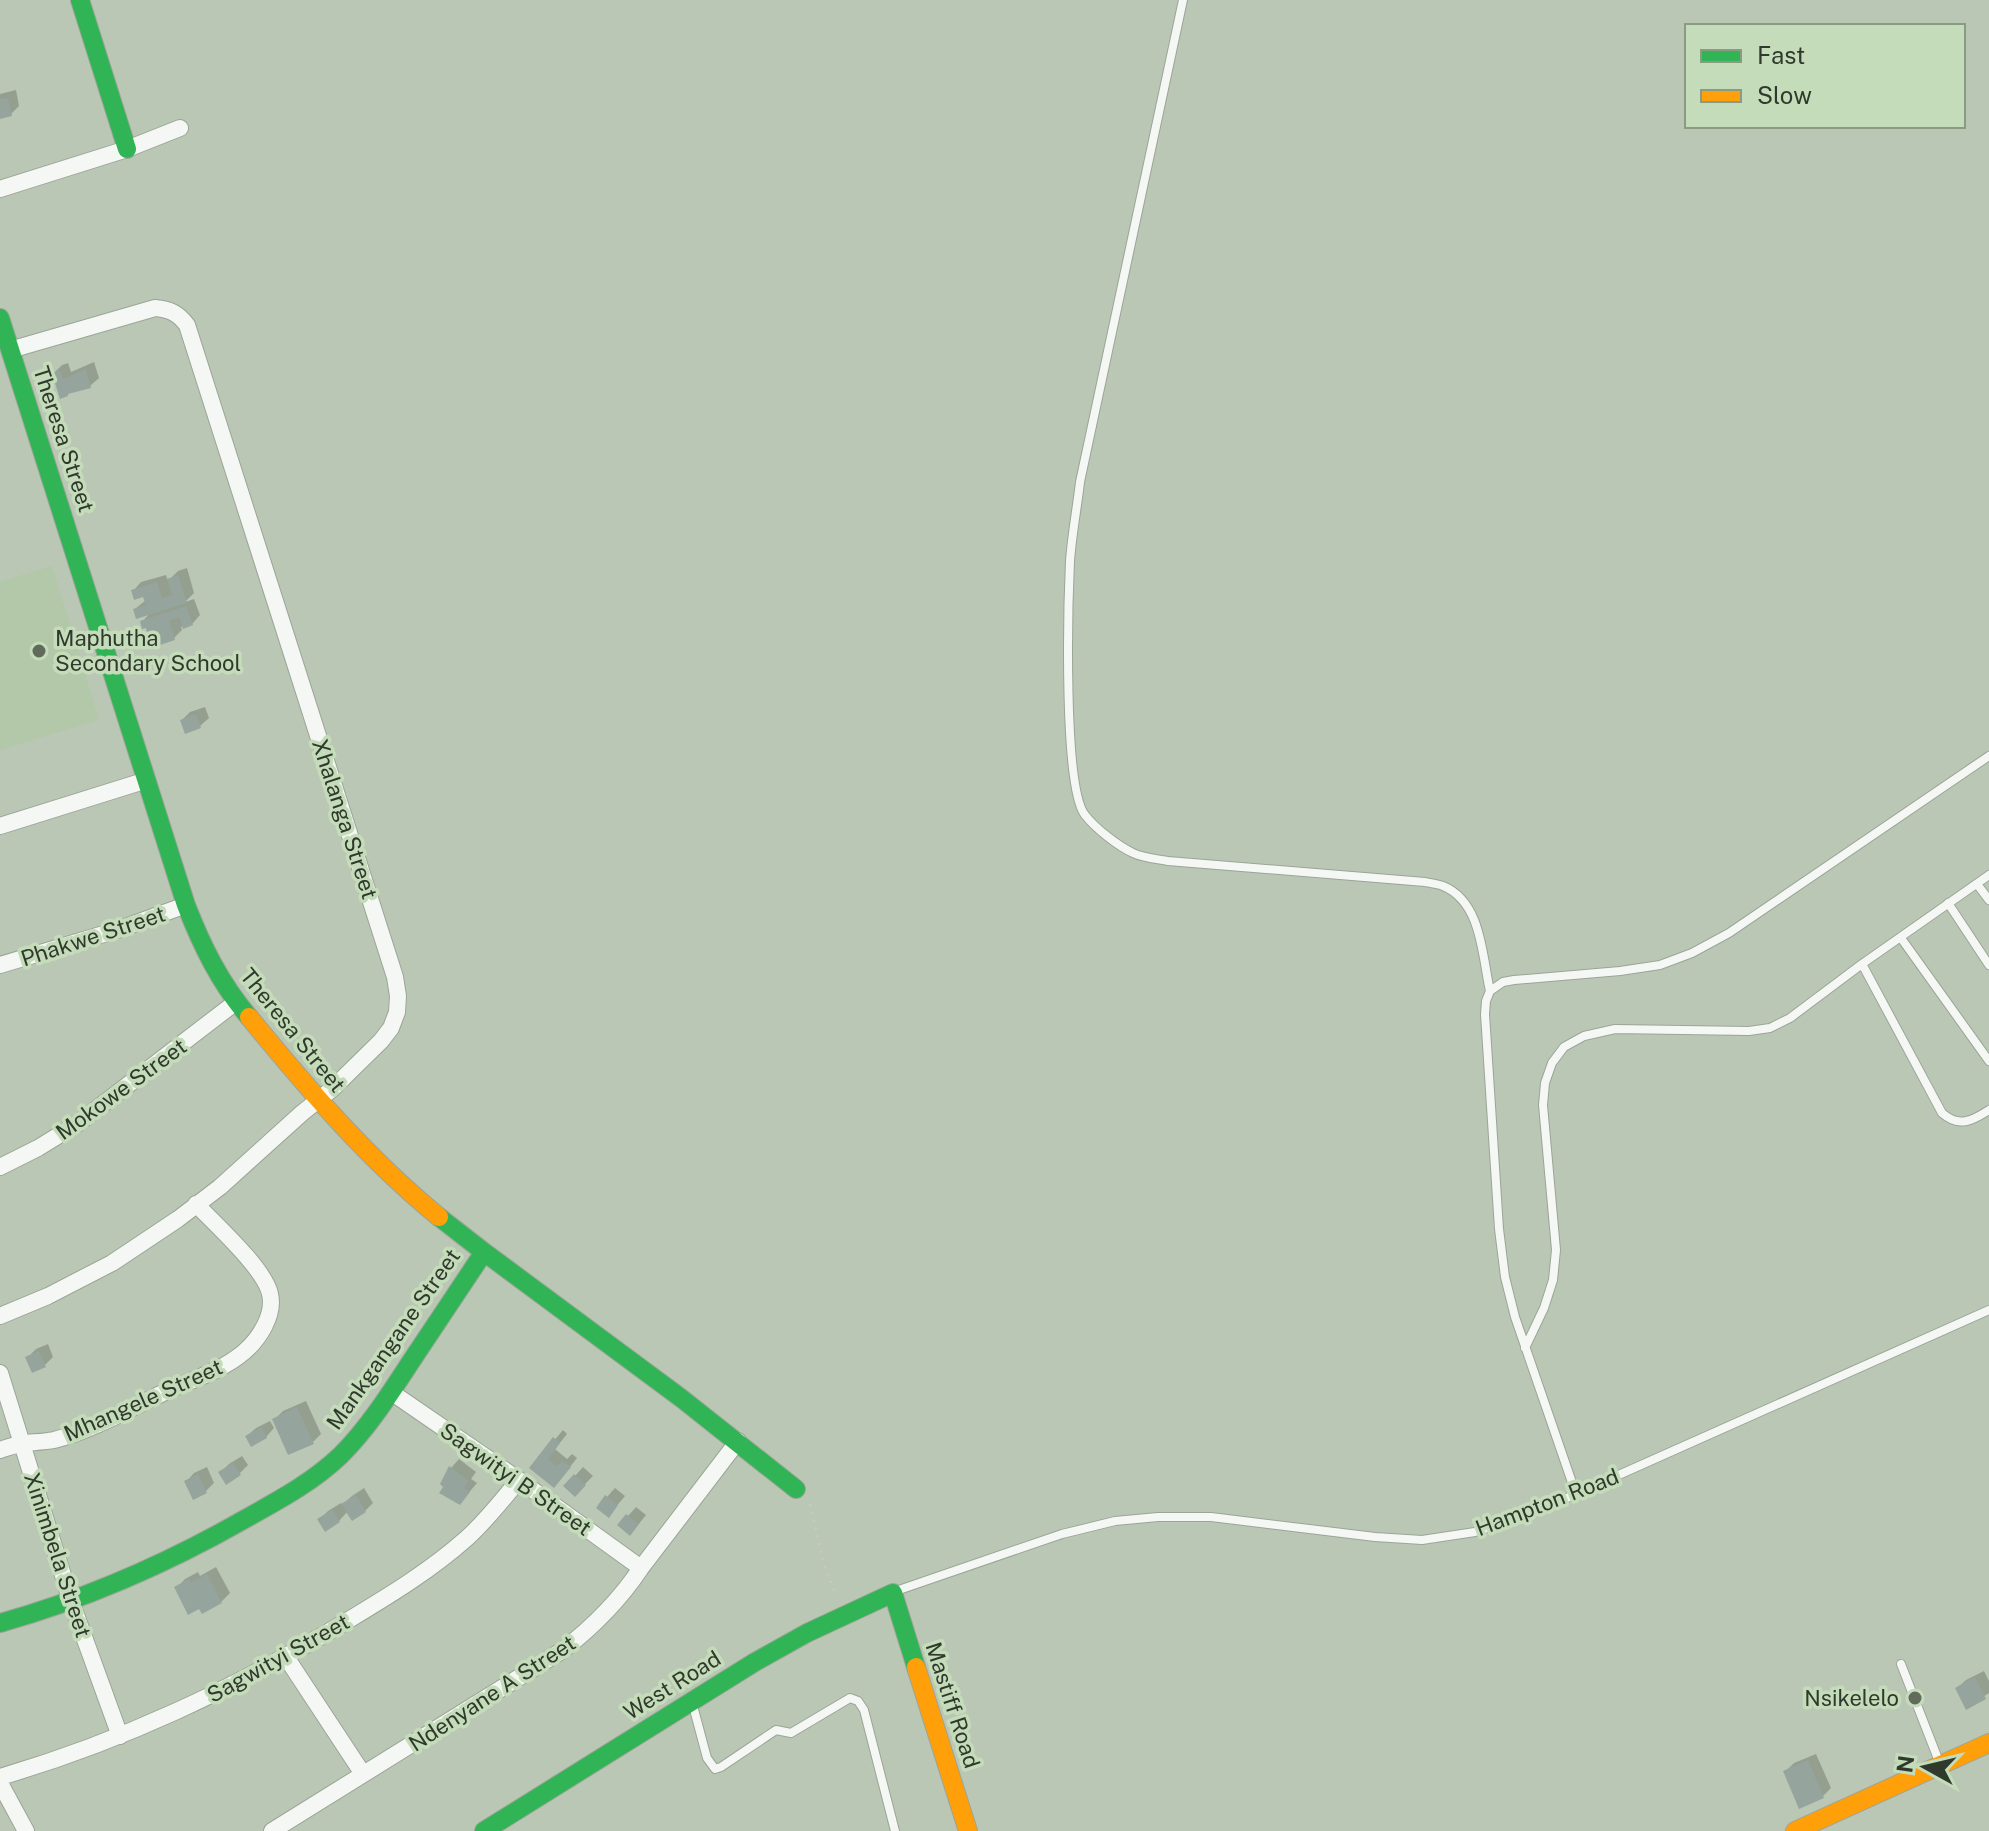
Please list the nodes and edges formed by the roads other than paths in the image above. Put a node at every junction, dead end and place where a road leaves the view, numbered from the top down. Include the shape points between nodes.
1 (80, 0) edge
2 (1183, 0) edge
3 (180, 128) dead end
4 (127, 149) junction
5 (0, 189) edge
6 (0, 318) edge
7 (10, 350) junction
8 (1989, 756) edge
9 (147, 780) junction
10 (0, 826) edge
11 (1989, 875) edge
12 (1977, 884) junction
13 (1989, 900) edge
14 (1948, 903) junction
15 (186, 905) junction
16 (1901, 938) junction
17 (1862, 964) junction
18 (0, 965) edge
19 (1989, 965) edge
20 (1490, 991) junction
21 (236, 1002) junction
22 (1989, 1061) edge
23 (317, 1100) junction
24 (1989, 1110) edge
25 (0, 1167) edge
26 (196, 1204) junction
27 (484, 1252) junction
28 (1989, 1310) edge
29 (0, 1316) edge
30 (1525, 1348) junction
31 (0, 1373) edge
32 (391, 1392) junction
33 (738, 1441) junction
34 (21, 1444) junction
35 (0, 1450) edge
36 (519, 1480) junction
37 (796, 1489) road end
38 (1576, 1494) junction
39 (641, 1568) junction
40 (893, 1593) junction
41 (71, 1601) junction
42 (0, 1623) edge
43 (286, 1657) junction
44 (1901, 1664) dead end
45 (692, 1702) junction
46 (120, 1736) junction
47 (1989, 1743) edge
48 (1940, 1764) junction
49 (363, 1774) junction
50 (0, 1777) edge
51 (0, 1783) edge
52 (1826, 1825) edge
53 (26, 1831) edge
54 (272, 1831) edge
55 (484, 1831) edge
56 (895, 1831) edge
57 (968, 1831) edge
58 (1795, 1831) edge

1 - 4 street
2 - 20 lane via 1083,466 1070,558 1071,750 1083,813 1134,854 1168,861 1443,886 1469,907
3 - 4 street
4 - 5 street
6 - 7 street, Theresa Street
7 - 9 street, Theresa Street
7 - 23 street, Xhalanga Street via 155,308 181,316 192,336 398,996 391,1028 381,1041
8 - 20 lane via 1692,953 1660,965 1503,982
9 - 10 street
9 - 15 street, Theresa Street
11 - 12 lane
12 - 13 lane
12 - 14 lane
14 - 16 lane
14 - 19 lane
15 - 18 street, Phakwe Street
15 - 21 street, Theresa Street via 202,945
16 - 17 lane
16 - 22 lane
17 - 24 lane via 1942,1113 1962,1123
17 - 30 lane via 1770,1028 1615,1029 1564,1047 1552,1063 1543,1105 1555,1224 1553,1280
20 - 30 lane via 1485,1014 1499,1229 1505,1277
21 - 23 street, Theresa Street
21 - 25 street, Mokowe Street via 77,1124
23 - 26 street, Xhalanga Street
23 - 27 street, Theresa Street via 415,1197
26 - 29 street, Xhalanga Street via 112,1263
26 - 34 street, Mhangele Street via 266,1281 271,1309 254,1343 219,1368 83,1430
27 - 32 street, Mankgangane Street
27 - 33 street, Theresa Street
28 - 38 lane, Hampton Road
30 - 38 lane
31 - 34 street, Xinimbela Street
32 - 36 street, Sagwityi B Street
32 - 41 street, Mankgangane Street via 342,1454 282,1499 167,1560
33 - 37 street, Theresa Street
33 - 39 street, Ndenyane A Street
34 - 35 street, Mhangele Street
34 - 41 street, Xinimbela Street
36 - 39 street, Sagwityi B Street
36 - 43 street, Sagwityi Street via 437,1563
38 - 40 lane, Hampton Road via 1475,1532 1422,1540 1211,1517 1115,1521
39 - 49 street, Ndenyane A Street via 593,1627 563,1650
40 - 45 street, West Road via 768,1655
40 - 57 street, Mastiff Road
41 - 42 street, Mankgangane Street
41 - 46 street, Xinimbela Street
43 - 46 street, Sagwityi Street
43 - 49 street
44 - 48 lane
45 - 55 street, West Road
45 - 56 lane via 715,1769 776,1730 791,1733 850,1698 858,1701
46 - 50 street, Sagwityi Street
47 - 48 street
48 - 52 street
49 - 54 street, Ndenyane A Street
51 - 53 street
52 - 58 street

